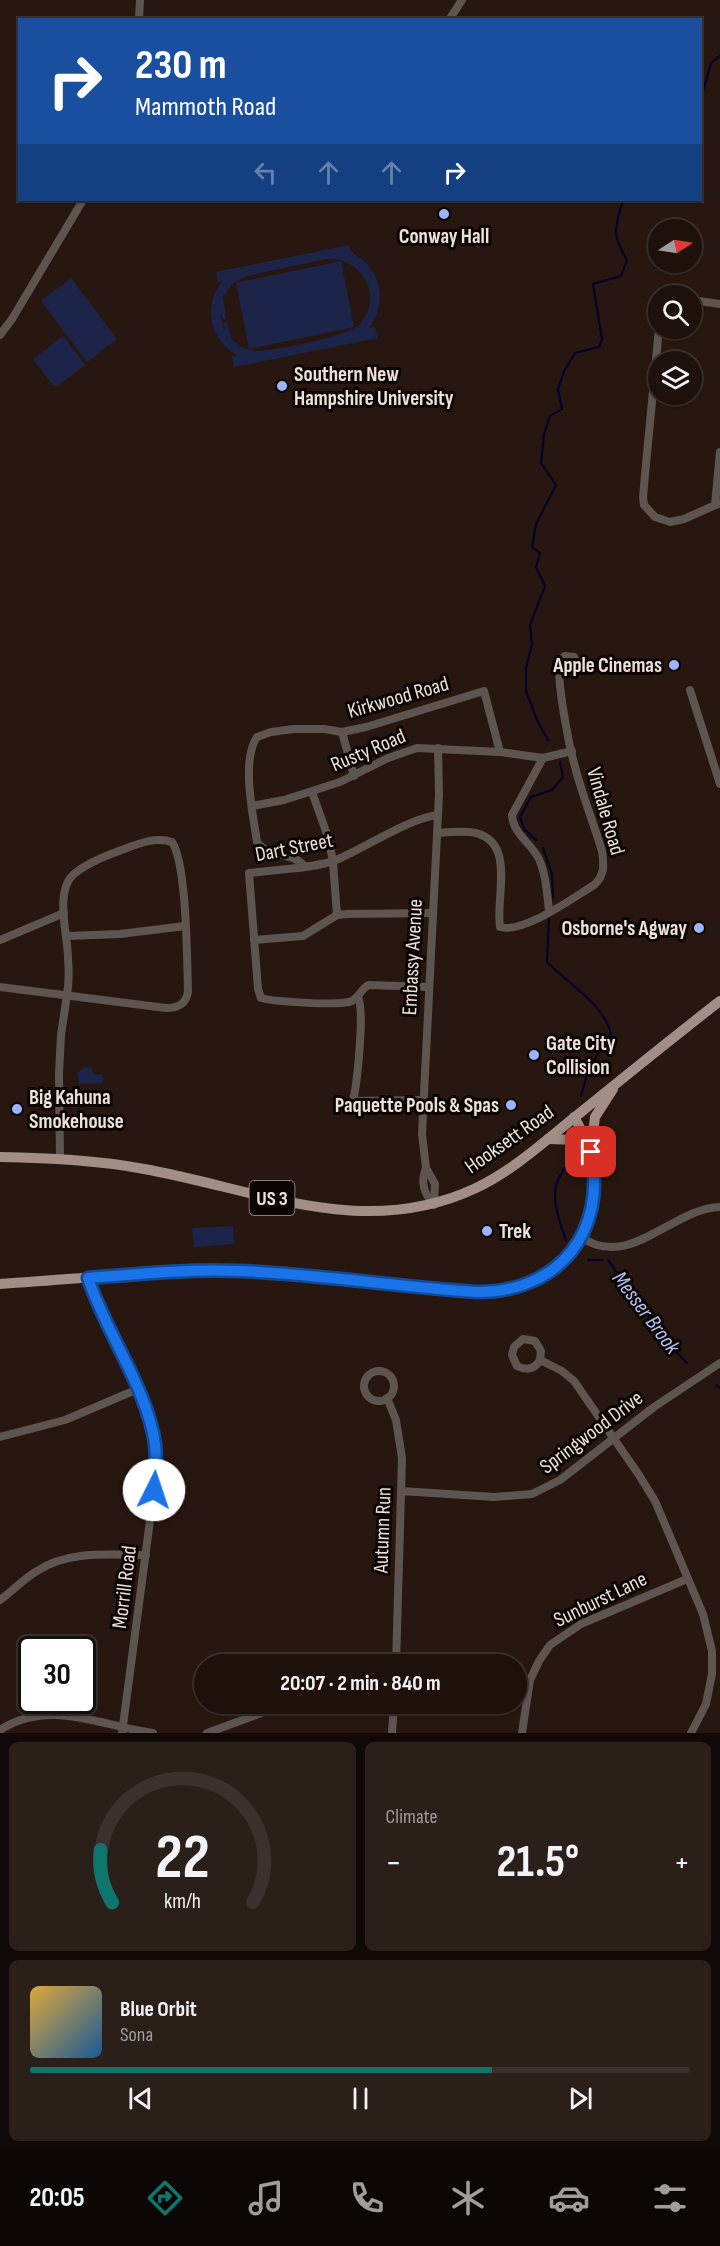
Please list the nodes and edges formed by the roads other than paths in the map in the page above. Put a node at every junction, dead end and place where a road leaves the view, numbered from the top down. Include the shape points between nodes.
1 (140, 0) edge
2 (462, 0) edge
3 (139, 18) edge
4 (450, 18) edge
5 (82, 201) edge
6 (702, 301) edge
7 (720, 304) edge
8 (0, 335) edge
9 (658, 339) edge
10 (720, 452) edge
11 (717, 504) edge
12 (560, 674) dead end
13 (690, 690) dead end
14 (342, 732) junction
15 (438, 748) junction
16 (572, 751) junction
17 (501, 752) junction
18 (543, 758) junction
19 (354, 776) junction
20 (720, 784) edge
21 (312, 792) junction
22 (252, 806) junction
23 (438, 815) junction
24 (437, 833) junction
25 (333, 862) junction
26 (304, 866) junction
27 (549, 911) junction
28 (64, 913) junction
29 (433, 913) junction
30 (337, 915) junction
31 (185, 926) junction
32 (67, 936) junction
33 (0, 940) edge
34 (254, 940) junction
35 (0, 987) edge
36 (429, 987) junction
37 (67, 995) junction
38 (358, 997) junction
39 (720, 1001) edge
40 (616, 1083) junction
41 (423, 1100) junction
42 (574, 1117) junction
43 (547, 1139) junction
44 (591, 1152) junction
45 (0, 1157) edge
46 (60, 1159) junction
47 (434, 1205) junction
48 (720, 1207) edge
49 (581, 1237) junction
50 (88, 1278) junction
51 (0, 1284) edge
52 (540, 1360) dead end
53 (720, 1363) edge
54 (138, 1389) junction
55 (387, 1398) dead end
56 (0, 1437) edge
57 (614, 1438) junction
58 (401, 1491) junction
59 (146, 1555) junction
60 (687, 1579) junction
61 (0, 1600) edge
62 (396, 1654) edge
63 (259, 1714) edge
64 (393, 1714) edge
65 (0, 1730) edge
66 (122, 1730) edge
67 (153, 1733) edge
68 (207, 1733) edge
69 (392, 1733) edge
70 (522, 1733) edge
71 (692, 1733) edge

1 - 3 street
2 - 4 street
5 - 8 street
6 - 7 street
9 - 11 street via 644,505 655,518 669,522
10 - 11 street
12 - 16 street, Vindale Road
13 - 20 street
14 - 17 street, Kirkwood Road via 484,691
14 - 19 street
14 - 22 street, Kirkwood Road via 294,729 257,737 249,766
15 - 17 street, Rusty Road
15 - 19 street, Rusty Road via 410,750
15 - 23 street, Embassy Avenue
16 - 18 street, Rusty Road
16 - 27 street, Vindale Road via 604,866 594,885
17 - 18 street, Rusty Road
18 - 27 street via 512,815 516,829 539,860
19 - 21 street, Rusty Road
21 - 22 street, Rusty Road
21 - 25 street
22 - 26 street via 261,849 297,859
23 - 24 street, Embassy Avenue
23 - 25 street, Dart Street via 428,816
24 - 27 street, Vindale Road via 472,832 487,838 497,849 502,864 501,927 528,924
24 - 29 street, Embassy Avenue
25 - 26 street, Dart Street
25 - 30 street
26 - 34 street, Dart Street via 249,873
28 - 31 street via 63,895 73,874 128,847 165,839 172,842 179,855
28 - 32 street
28 - 33 street
29 - 30 street
29 - 36 street, Embassy Avenue
30 - 34 street via 303,936
31 - 32 street
31 - 37 street via 188,992 181,1005 166,1008
32 - 37 street
34 - 38 street via 261,998 332,1003
35 - 37 street
36 - 38 street via 369,985
36 - 41 street, Embassy Avenue
37 - 46 street via 59,1073
38 - 41 street via 361,1009 353,1101
39 - 40 main road, Hooksett Road / US 3
40 - 42 main road, Hooksett Road / US 3
40 - 44 main road via 595,1117
41 - 47 street, Embassy Avenue via 422,1140 426,1168 435,1184
42 - 43 main road, Hooksett Road / US 3
42 - 44 main road
43 - 44 main road via 576,1140
43 - 47 main road, Hooksett Road / US 3 via 488,1182
44 - 49 main road via 595,1196
45 - 46 main road, Hooksett Road / US 3
46 - 47 main road, Hooksett Road / US 3 via 144,1169 346,1212 391,1212
48 - 49 street via 698,1212 621,1246 597,1246
49 - 50 main road via 562,1262 543,1276 520,1287 494,1292 238,1271
50 - 51 main road
50 - 54 street, Morrill Road
52 - 57 street via 574,1381
53 - 57 street, Springwood Drive
54 - 56 street via 65,1420
54 - 59 street, Morrill Road via 152,1428 156,1460
55 - 58 street, Autumn Run via 400,1443
57 - 58 street, Springwood Drive via 560,1480 532,1494 494,1497
57 - 60 street via 655,1501
58 - 62 street, Autumn Run
59 - 61 street via 61,1559 34,1572
59 - 66 street, Morrill Road
60 - 70 street, Sunburst Lane via 581,1623 557,1638 544,1652 530,1680
60 - 71 street via 703,1614 712,1651 708,1697
63 - 68 street
64 - 69 street
65 - 66 street via 25,1717 40,1715 70,1716
66 - 67 street

